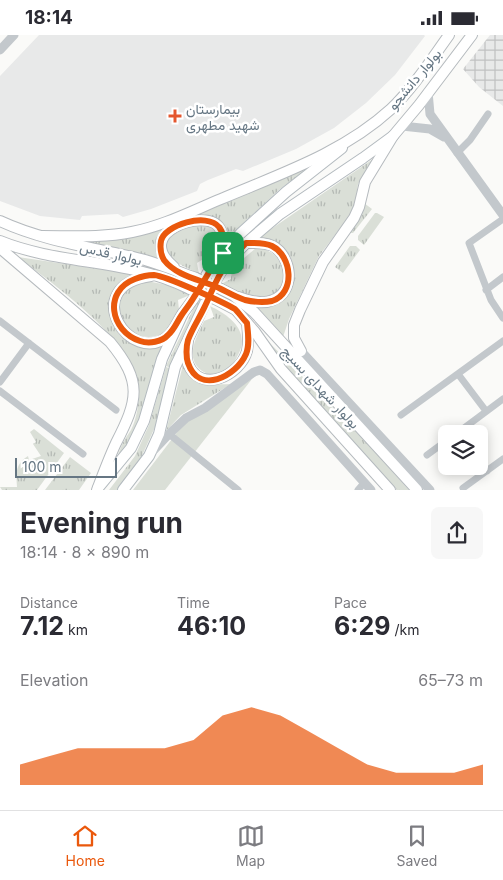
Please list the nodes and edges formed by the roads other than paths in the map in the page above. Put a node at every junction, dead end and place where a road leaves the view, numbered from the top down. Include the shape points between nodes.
1 (14, 35) edge
2 (449, 35) edge
3 (472, 35) edge
4 (0, 49) edge
5 (428, 92) junction
6 (488, 114) dead end
7 (402, 126) junction
8 (392, 137) junction
9 (446, 138) junction
10 (352, 139) junction
11 (457, 153) junction
12 (503, 215) edge
13 (503, 219) edge
14 (0, 221) edge
15 (42, 236) junction
16 (0, 241) edge
17 (246, 243) junction
18 (0, 247) edge
19 (223, 253) junction
20 (178, 271) junction
21 (154, 275) junction
22 (503, 277) edge
23 (221, 289) joint
24 (486, 290) junction
25 (233, 295) junction
26 (215, 299) joint
27 (183, 313) junction
28 (503, 318) edge
29 (0, 321) edge
30 (247, 323) junction
31 (188, 341) junction
32 (503, 341) edge
33 (29, 343) junction
34 (301, 351) joint
35 (458, 374) junction
36 (0, 382) edge
37 (0, 391) edge
38 (503, 399) edge
39 (116, 410) dead end
40 (486, 411) junction
41 (358, 412) junction
42 (401, 415) dead end
43 (468, 425) edge
44 (363, 431) junction
45 (169, 434) junction
46 (438, 447) edge
47 (83, 454) dead end
48 (427, 455) dead end
49 (149, 456) junction
50 (503, 459) edge
51 (488, 470) edge
52 (481, 475) edge
53 (361, 486) edge
54 (463, 488) dead end
55 (125, 489) edge
56 (97, 490) edge
57 (238, 490) edge
58 (371, 490) edge
59 (390, 490) edge
60 (417, 490) edge
61 (430, 490) edge

1 - 4 street
2 - 10 main road, بولوار دانشجو via 405,94
3 - 5 main road, بولوار دانشجو
5 - 7 main road, بولوار دانشجو
5 - 9 street via 430,114
6 - 11 street
7 - 8 main road, بولوار دانشجو
7 - 9 street via 430,129
8 - 17 main road via 280,214
8 - 34 main road via 365,183 354,218 323,262 300,310 294,325 294,338
9 - 11 street
10 - 15 main road via 306,163 163,223 133,232 97,237
10 - 19 main road via 286,192
11 - 12 street
13 - 24 street via 469,243
14 - 15 main road, بولوار قدس
15 - 20 main road, بولوار قدس
16 - 21 main road, بولوار قدس via 32,252
17 - 25 main road via 262,242 281,252 286,259 289,279 286,288 273,300 261,302
17 - 31 main road via 216,280
18 - 56 main road via 110,342 130,372 134,389 133,407
19 - 20 main road via 223,234 215,223 199,219 182,225 163,235 160,243 164,260
19 - 27 main road
20 - 23 main road, بولوار قدس, bridge
21 - 26 main road, بولوار قدس, bridge
21 - 27 main road via 127,282 119,290 114,311 123,331 145,342 157,341 168,336
22 - 24 street
23 - 25 main road, بولوار شهدای بسیج
24 - 28 street
25 - 44 main road, بولوار شهدای بسیج via 254,312
26 - 30 main road, بولوار شهدای بسیج via 236,310
27 - 56 main road via 162,359 144,421 132,448
29 - 33 street
30 - 31 main road via 247,351 234,371 224,378 203,379 194,373 186,354
30 - 59 main road, بولوار شهدای بسیج via 281,369
31 - 49 main road via 175,367 159,434
32 - 35 street
33 - 36 street
33 - 39 street
34 - 41 street
35 - 40 street
35 - 42 street
37 - 47 street
38 - 40 street
40 - 43 street
41 - 44 street
41 - 61 street
44 - 60 main road, بولوار شهدای بسیج
45 - 49 street
45 - 53 street via 186,418 260,371 267,374
45 - 57 street
46 - 48 street
49 - 55 main road
50 - 51 street
52 - 54 street
53 - 58 street

